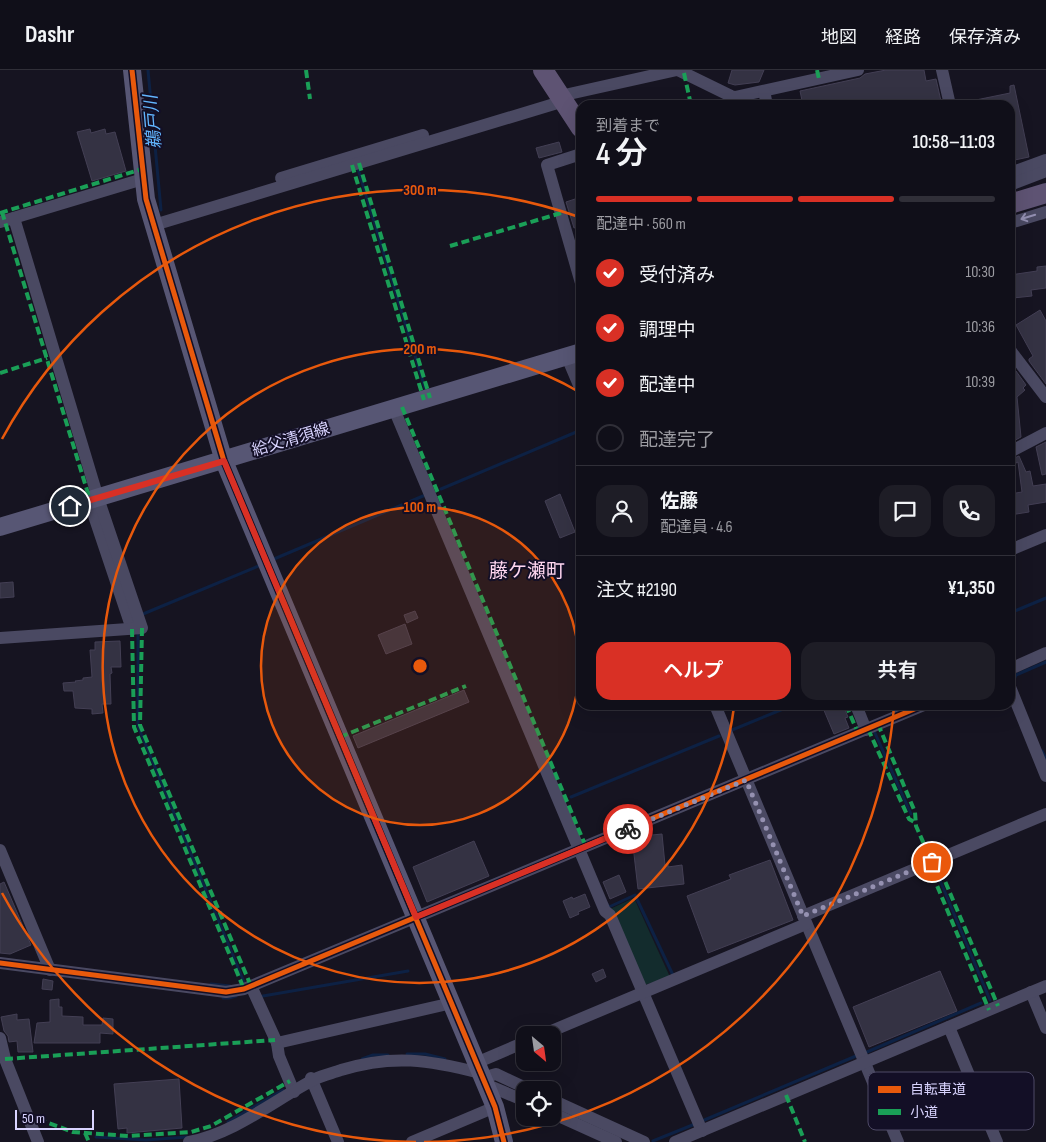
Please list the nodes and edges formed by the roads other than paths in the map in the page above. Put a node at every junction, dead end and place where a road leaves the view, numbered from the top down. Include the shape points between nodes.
1 (132, 70) edge
2 (543, 70) edge
3 (677, 70) edge
4 (858, 70) edge
5 (942, 70) edge
6 (764, 91) junction
7 (561, 97) junction
8 (766, 100) edge
9 (949, 100) edge
10 (576, 120) edge
11 (576, 156) edge
12 (1046, 160) edge
13 (1015, 171) edge
14 (1046, 171) edge
15 (143, 179) junction
16 (1015, 182) edge
17 (1046, 193) edge
18 (1015, 202) edge
19 (1046, 212) edge
20 (14, 218) junction
21 (153, 221) junction
22 (1015, 221) edge
23 (0, 222) edge
24 (576, 266) edge
25 (574, 354) edge
26 (1015, 357) edge
27 (1046, 397) edge
28 (394, 409) junction
29 (1046, 433) edge
30 (1015, 449) edge
31 (224, 461) junction
32 (93, 500) junction
33 (0, 528) edge
34 (1046, 535) edge
35 (1015, 548) edge
36 (0, 638) edge
37 (1046, 653) edge
38 (1015, 667) edge
39 (1015, 699) edge
40 (717, 710) edge
41 (858, 710) edge
42 (912, 710) edge
43 (866, 730) junction
44 (1046, 776) edge
45 (746, 780) junction
46 (1046, 814) edge
47 (0, 850) edge
48 (579, 850) junction
49 (416, 917) junction
50 (805, 920) junction
51 (0, 963) edge
52 (50, 970) junction
53 (251, 986) junction
54 (1046, 986) edge
55 (1031, 992) junction
56 (642, 993) junction
57 (452, 1003) junction
58 (561, 1027) edge
59 (949, 1027) junction
60 (1046, 1028) edge
61 (0, 1038) edge
62 (277, 1043) junction
63 (516, 1049) edge
64 (2, 1059) edge
65 (864, 1062) junction
66 (868, 1072) edge
67 (968, 1072) edge
68 (481, 1074) junction
69 (311, 1079) junction
70 (516, 1083) edge
71 (294, 1092) junction
72 (516, 1095) edge
73 (561, 1104) edge
74 (495, 1107) junction
75 (561, 1117) edge
76 (702, 1130) junction
77 (893, 1130) edge
78 (992, 1130) edge
79 (38, 1142) edge
80 (189, 1142) edge
81 (338, 1142) edge
82 (412, 1142) edge
83 (504, 1142) edge
84 (616, 1142) edge
85 (644, 1142) edge
86 (674, 1142) edge
87 (898, 1142) edge
88 (997, 1142) edge

1 - 15 street
2 - 7 main road
3 - 6 street via 735,97
3 - 7 street
4 - 6 street
5 - 9 street
6 - 8 street
7 - 10 main road
7 - 21 street
11 - 24 street via 547,165
12 - 13 street
14 - 16 street
15 - 20 street
15 - 21 street
17 - 18 main road
19 -> 22 street
20 - 23 street
20 - 32 street
21 - 31 street
25 - 28 street, 給父清須線
26 - 27 street
28 - 31 street, 給父清須線
28 - 48 street
29 - 30 street
31 - 32 street, 給父清須線
31 - 49 street
32 - 33 street, 給父清須線
32 - 36 street via 142,628
34 - 35 street
37 - 38 street
39 - 44 street
40 - 45 street
41 - 43 street
42 - 43 street
43 - 45 street
45 - 48 street
45 - 50 street
46 - 50 street
47 - 52 street
48 - 49 street
48 - 56 street
49 - 53 street
49 - 57 street
50 - 56 street
50 - 65 street
51 - 52 street
52 - 53 street via 226,992
53 - 62 street
54 - 55 street
55 - 59 street
55 - 60 street
56 - 58 street
56 - 76 street
57 - 62 street
57 - 68 street
59 - 65 street
59 - 67 street
61 - 64 street
62 - 71 street
63 - 68 street
64 - 79 street
65 - 66 street
65 - 76 street
68 - 69 street via 414,1060 372,1062
68 - 70 street via 496,1074
68 - 72 street
68 - 74 street
69 - 71 street
69 - 81 street
71 - 80 street via 214,1135
73 - 85 street
74 - 82 street
74 - 83 street
75 - 84 street
76 - 86 street
77 - 87 street
78 - 88 street

